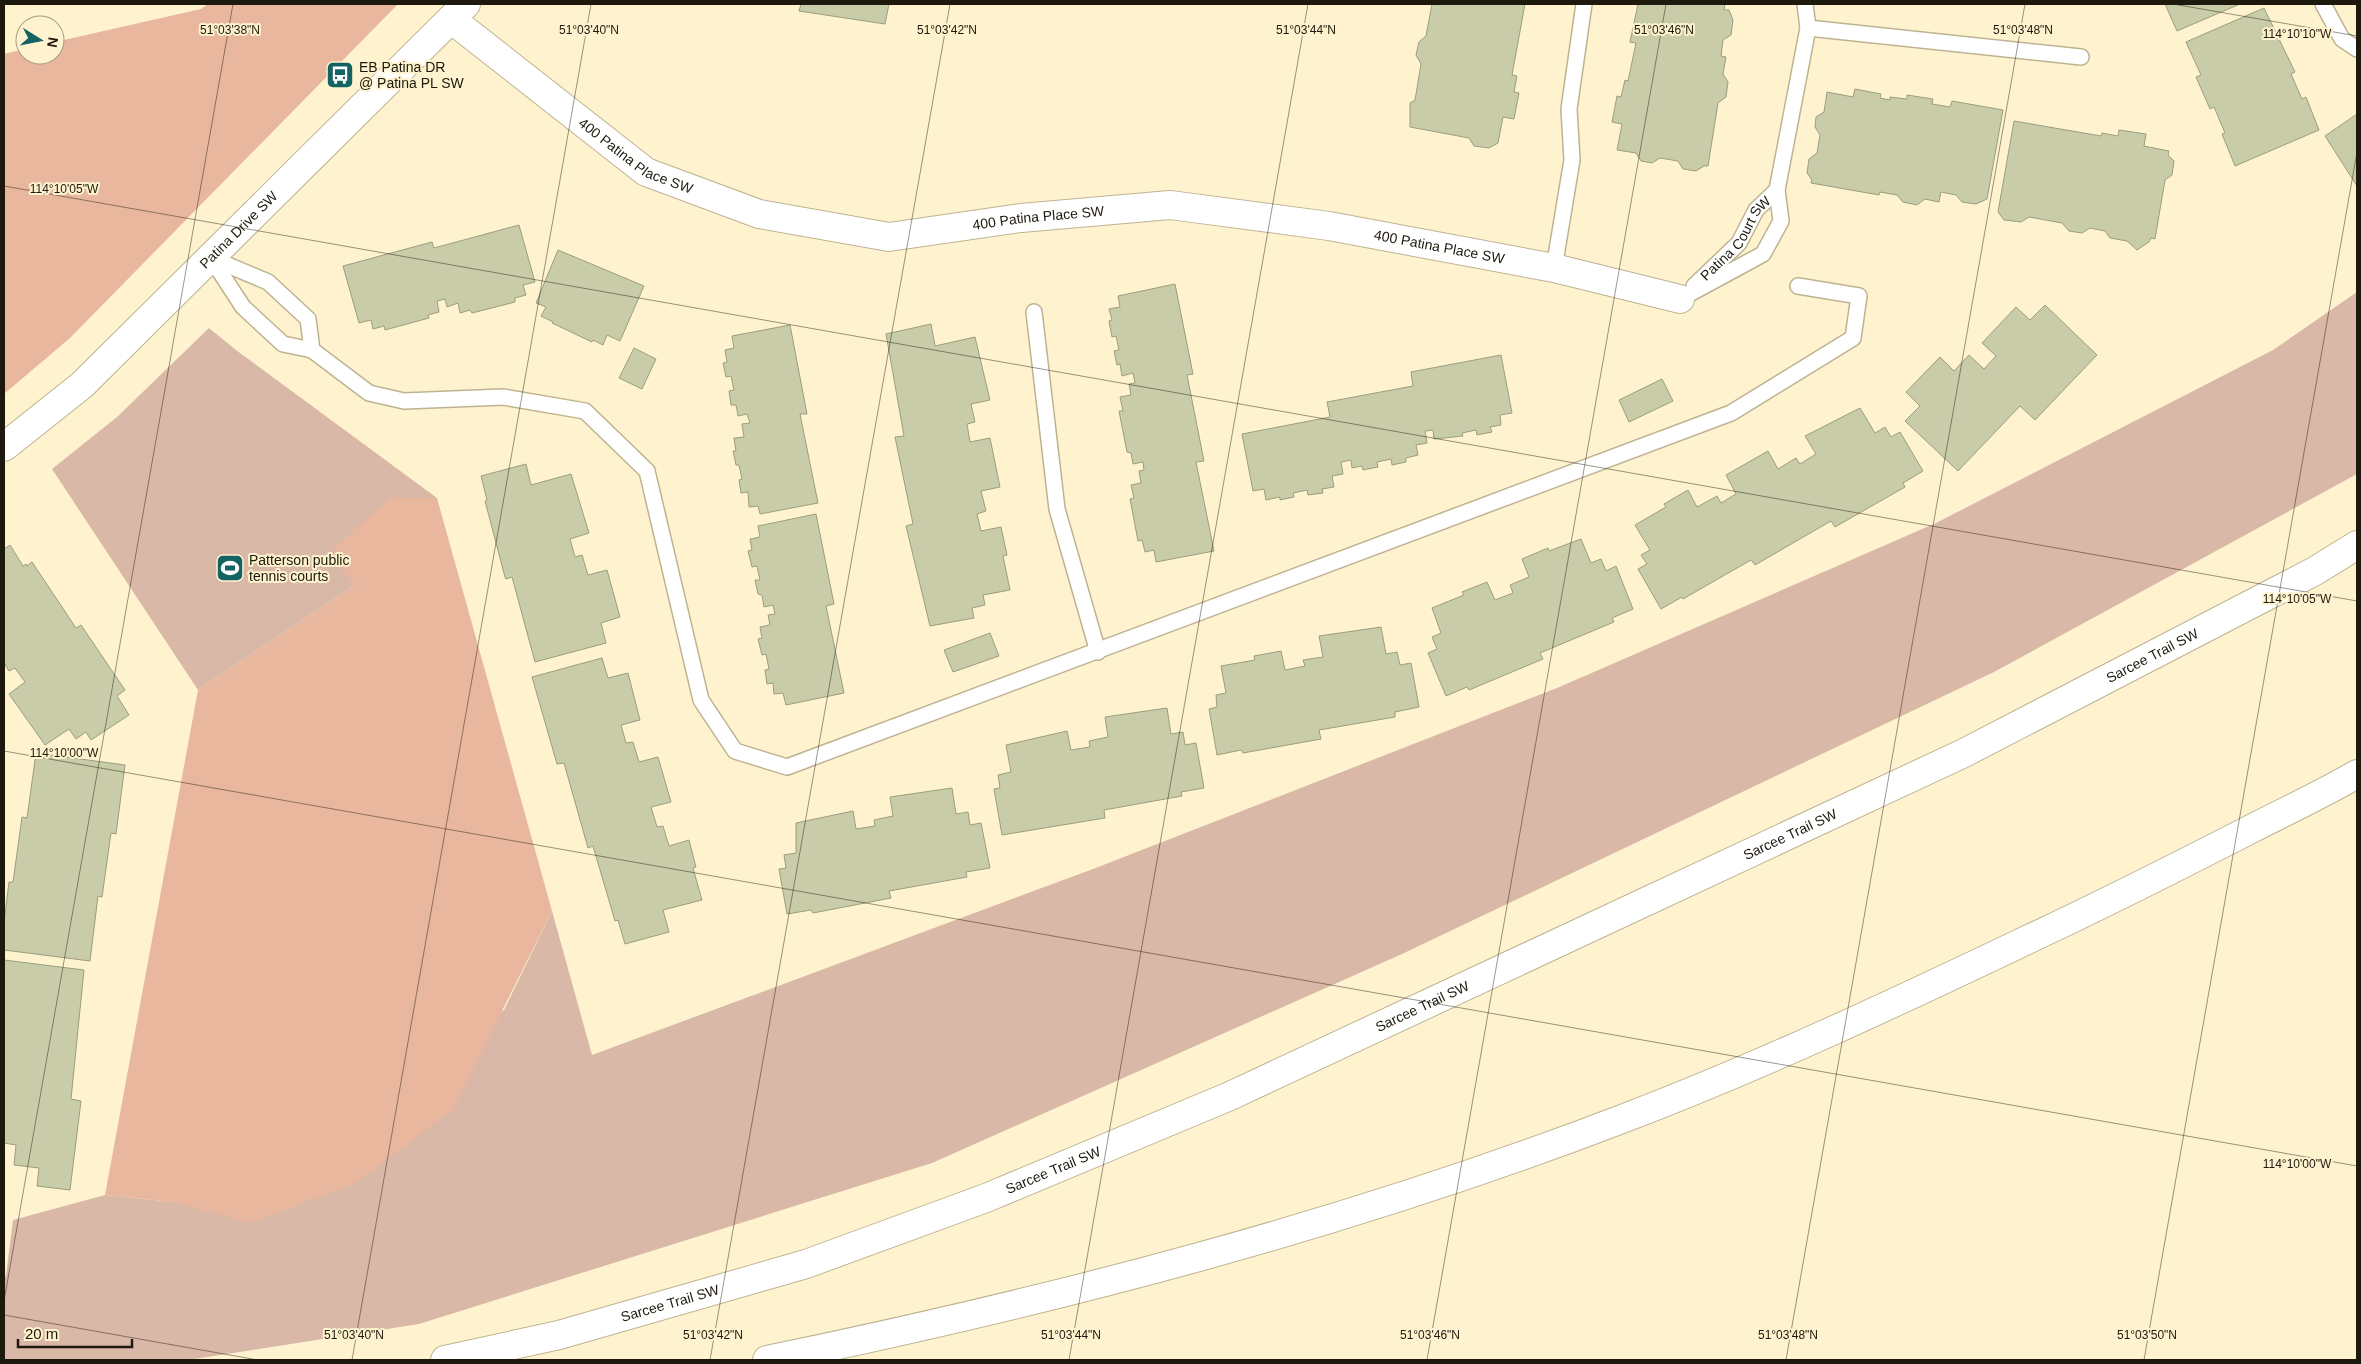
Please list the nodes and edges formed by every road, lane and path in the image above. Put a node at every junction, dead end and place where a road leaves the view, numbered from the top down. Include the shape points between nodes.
1 (1584, 4) edge
2 (1805, 4) edge
3 (2323, 4) edge
4 (458, 12) edge
5 (1808, 28) junction
6 (2357, 49) edge
7 (2081, 57) dead end
8 (1777, 190) junction
9 (211, 258) junction
10 (1554, 268) junction
11 (1798, 286) dead end
12 (1680, 299) junction
13 (1034, 312) dead end
14 (312, 350) junction
15 (4, 447) edge
16 (2357, 545) edge
17 (1098, 652) junction
18 (2357, 774) edge
19 (445, 1360) edge
20 (767, 1360) edge

1 - 10 lane via 1569,109 1572,160
2 - 5 lane, Patina Court SW
3 - 6 lane via 2342,39
4 - 9 main road, Patina Drive SW
4 - 10 main road, 400 Patina Place SW via 646,172 759,214 889,237 1021,218 1170,205 1329,226
5 - 7 lane
5 - 8 lane, Patina Court SW
8 - 12 lane, Patina Court SW via 1756,210 1739,243
8 - 12 lane, Patina Court SW via 1781,220 1763,254
9 - 14 lane via 243,307 282,344
9 - 14 lane via 268,282 308,319
9 - 15 main road, Patina Drive SW via 82,385
10 - 12 main road, 400 Patina Place SW
11 - 17 lane via 1859,296 1853,338 1731,414
13 - 17 lane via 1057,509
14 - 17 lane via 370,392 404,401 504,398 585,411 647,472 700,700 735,751 787,767
16 - 19 main road, Sarcee Trail SW via 2315,570 1964,752 1221,1100 986,1198 806,1264 559,1335
18 - 20 main road via 2135,889 1916,993 1761,1063 1620,1120 1427,1188 1226,1250 1030,1300

